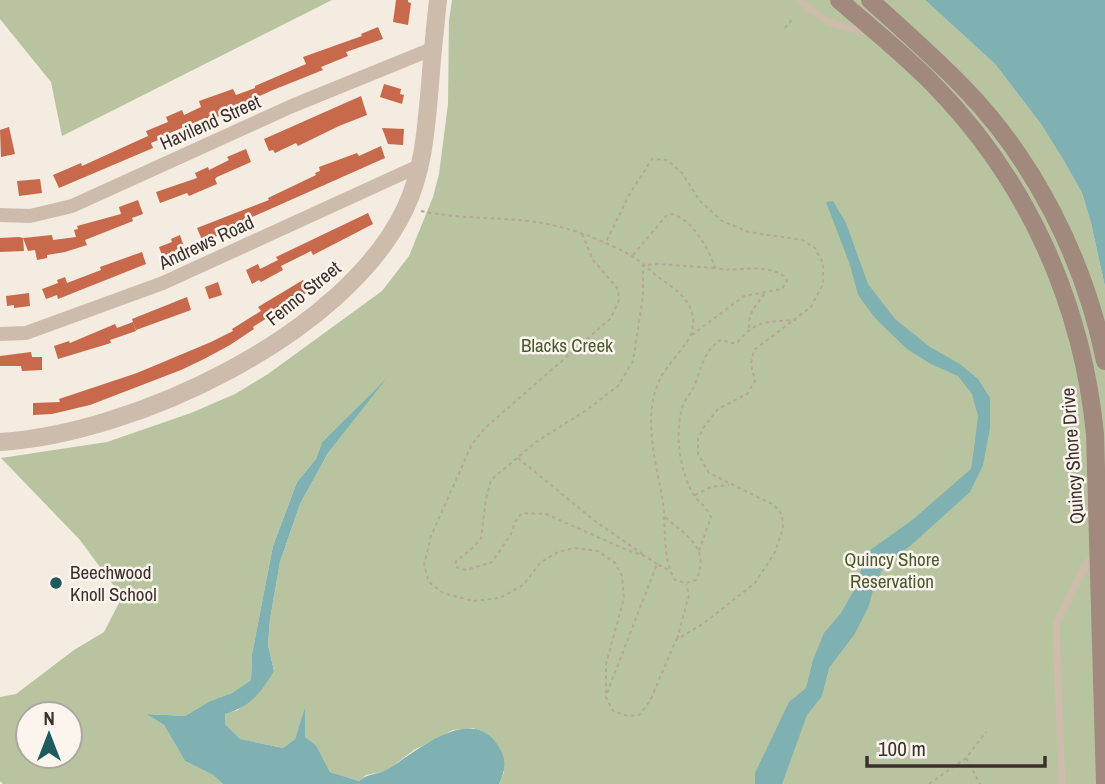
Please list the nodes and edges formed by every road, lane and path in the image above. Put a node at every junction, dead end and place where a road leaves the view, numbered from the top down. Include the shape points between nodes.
1 (438, 0) edge
2 (799, 0) edge
3 (839, 0) edge
4 (870, 0) edge
5 (794, 17) dead end
6 (785, 28) dead end
7 (877, 34) junction
8 (432, 48) junction
9 (421, 165) junction
10 (406, 208) junction
11 (0, 215) edge
12 (582, 234) junction
13 (605, 244) junction
14 (632, 256) junction
15 (643, 265) junction
16 (715, 268) junction
17 (766, 292) junction
18 (797, 320) junction
19 (749, 329) junction
20 (0, 334) edge
21 (691, 336) junction
22 (1105, 361) edge
23 (0, 442) edge
24 (517, 458) junction
25 (732, 484) junction
26 (694, 495) junction
27 (665, 517) junction
28 (1099, 548) junction
29 (699, 551) junction
30 (645, 556) junction
31 (657, 564) junction
32 (670, 571) junction
33 (686, 583) junction
34 (676, 640) junction
35 (606, 697) junction
36 (986, 732) dead end
37 (966, 758) junction
38 (929, 784) edge
39 (980, 784) edge
40 (1062, 784) edge
41 (1105, 784) edge

1 - 8 street, Fenno Street
2 - 7 lane via 834,26
3 - 7 main road, Quincy Shore Drive
4 - 22 main road via 966,89 1014,148 1061,229 1094,315
5 - 6 path
7 - 28 main road, Quincy Shore Drive via 933,84 988,147 1027,209 1060,281 1080,341 1092,405
8 - 9 street, Fenno Street
8 - 11 street, Havilend Street via 72,206 30,216
9 - 10 street, Fenno Street
9 - 20 street, Andrews Road via 163,284 26,333
10 - 12 path via 436,215 540,223
10 - 23 street, Fenno Street via 361,273 256,356 181,394 119,418 63,434
12 - 13 path
12 - 35 path via 593,260 618,289 619,300 611,318 472,444 431,536 424,565 429,582 443,593 473,601 500,598 523,585 541,562 558,552 574,548 598,551 615,563 622,576 624,598 606,664
13 - 14 path
13 - 18 path via 652,159 667,160 722,221 749,232 802,240 815,248 823,263 823,284 811,307
14 - 15 path
14 - 16 path via 672,214 692,228 711,254
15 - 16 path
15 - 21 path via 689,303
15 - 24 path via 633,361 618,387
16 - 17 path via 768,269 784,276 787,281 782,289
17 - 19 path via 751,310
17 - 21 path via 744,296
18 - 19 path via 770,321
18 - 25 path via 754,350 755,381 747,394 718,409 698,439 698,454 709,473
19 - 26 path via 737,343 722,339 713,344 683,406 679,442
21 - 27 path via 653,396 651,422
24 - 30 path
24 - 30 path via 491,480 481,538 456,561 456,567 466,570 492,562 523,513 546,514
25 - 26 path
25 - 34 path via 774,505 782,515 775,552 755,583
26 - 29 path via 711,517
27 - 29 path
27 - 32 path
28 - 40 lane via 1056,623
28 - 41 main road, Quincy Shore Drive
29 - 33 path via 702,568 696,580
30 - 31 path
31 - 32 path
31 - 35 path
32 - 33 path via 675,580
33 - 34 path via 689,595
34 - 35 path via 650,701 639,715 613,711
36 - 37 path
37 - 38 path
37 - 39 path

